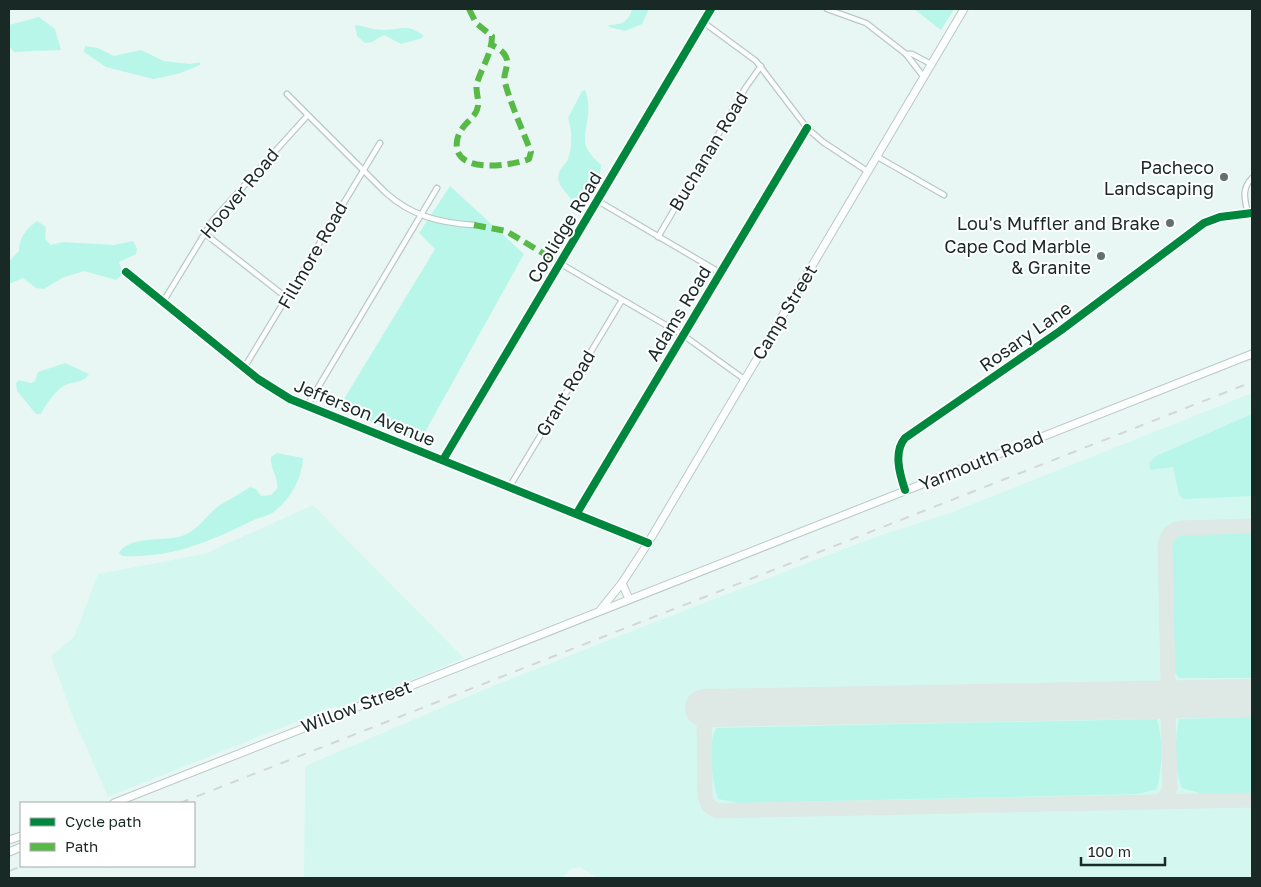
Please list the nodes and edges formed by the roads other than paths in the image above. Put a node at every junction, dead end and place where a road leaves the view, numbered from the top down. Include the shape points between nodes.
1 (711, 9) edge
2 (828, 9) edge
3 (964, 9) edge
4 (703, 22) junction
5 (906, 54) junction
6 (931, 64) junction
7 (761, 66) junction
8 (923, 76) junction
9 (286, 94) dead end
10 (307, 116) junction
11 (808, 128) junction
12 (380, 143) dead end
13 (876, 156) junction
14 (363, 171) junction
15 (867, 171) junction
16 (1252, 178) edge
17 (437, 188) dead end
18 (944, 195) dead end
19 (598, 201) junction
20 (1250, 213) edge
21 (420, 215) junction
22 (474, 225) dead end
23 (204, 233) junction
24 (658, 237) junction
25 (561, 264) junction
26 (126, 272) dead end
27 (719, 272) junction
28 (287, 298) junction
29 (622, 300) junction
30 (163, 302) junction
31 (683, 335) junction
32 (1252, 354) edge
33 (244, 368) junction
34 (744, 379) junction
35 (307, 406) junction
36 (443, 460) junction
37 (510, 486) junction
38 (905, 490) junction
39 (577, 513) junction
40 (648, 542) junction
41 (622, 583) junction
42 (629, 599) junction
43 (599, 611) junction
44 (117, 802) edge

1 - 4 street, Coolidge Road
2 - 5 street via 866,23
3 - 6 main road, Camp Street
4 - 7 street
4 - 19 street, Coolidge Road
5 - 6 street
5 - 8 street
6 - 8 main road, Camp Street
7 - 11 street
7 - 24 street, Buchanan Road
8 - 13 main road, Camp Street
9 - 10 street
10 - 14 street
10 - 23 street, Hoover Road via 228,201
11 - 15 street via 822,142
11 - 27 street, Adams Road
12 - 14 street, Fillmore Road
13 - 15 main road, Camp Street
13 - 18 street
14 - 21 street via 390,197
14 - 28 street, Fillmore Road
15 - 34 main road, Camp Street
16 - 20 street via 1245,191
17 - 21 street
19 - 24 street
19 - 25 street, Coolidge Road
20 - 38 street, Rosary Lane via 1204,223 1060,331 905,438 898,448
21 - 22 street
21 - 35 street
23 - 28 street
23 - 30 street, Hoover Road
24 - 27 street
25 - 29 street
25 - 36 street, Coolidge Road
26 - 30 street, Jefferson Avenue
27 - 31 street, Adams Road
28 - 33 street, Fillmore Road
29 - 31 street
29 - 37 street, Grant Road
30 - 33 street, Jefferson Avenue
31 - 34 street
31 - 39 street, Adams Road
32 - 38 main road, Yarmouth Road
33 - 35 street, Jefferson Avenue via 268,387
34 - 40 main road, Camp Street
35 - 36 street, Jefferson Avenue
36 - 37 street, Jefferson Avenue
37 - 39 street, Jefferson Avenue
38 - 42 main road, Yarmouth Road
39 - 40 street, Jefferson Avenue
40 - 41 main road, Camp Street
41 - 42 main road
41 - 43 main road, Camp Street
42 - 43 main road, Yarmouth Road
43 - 44 main road, Willow Street

